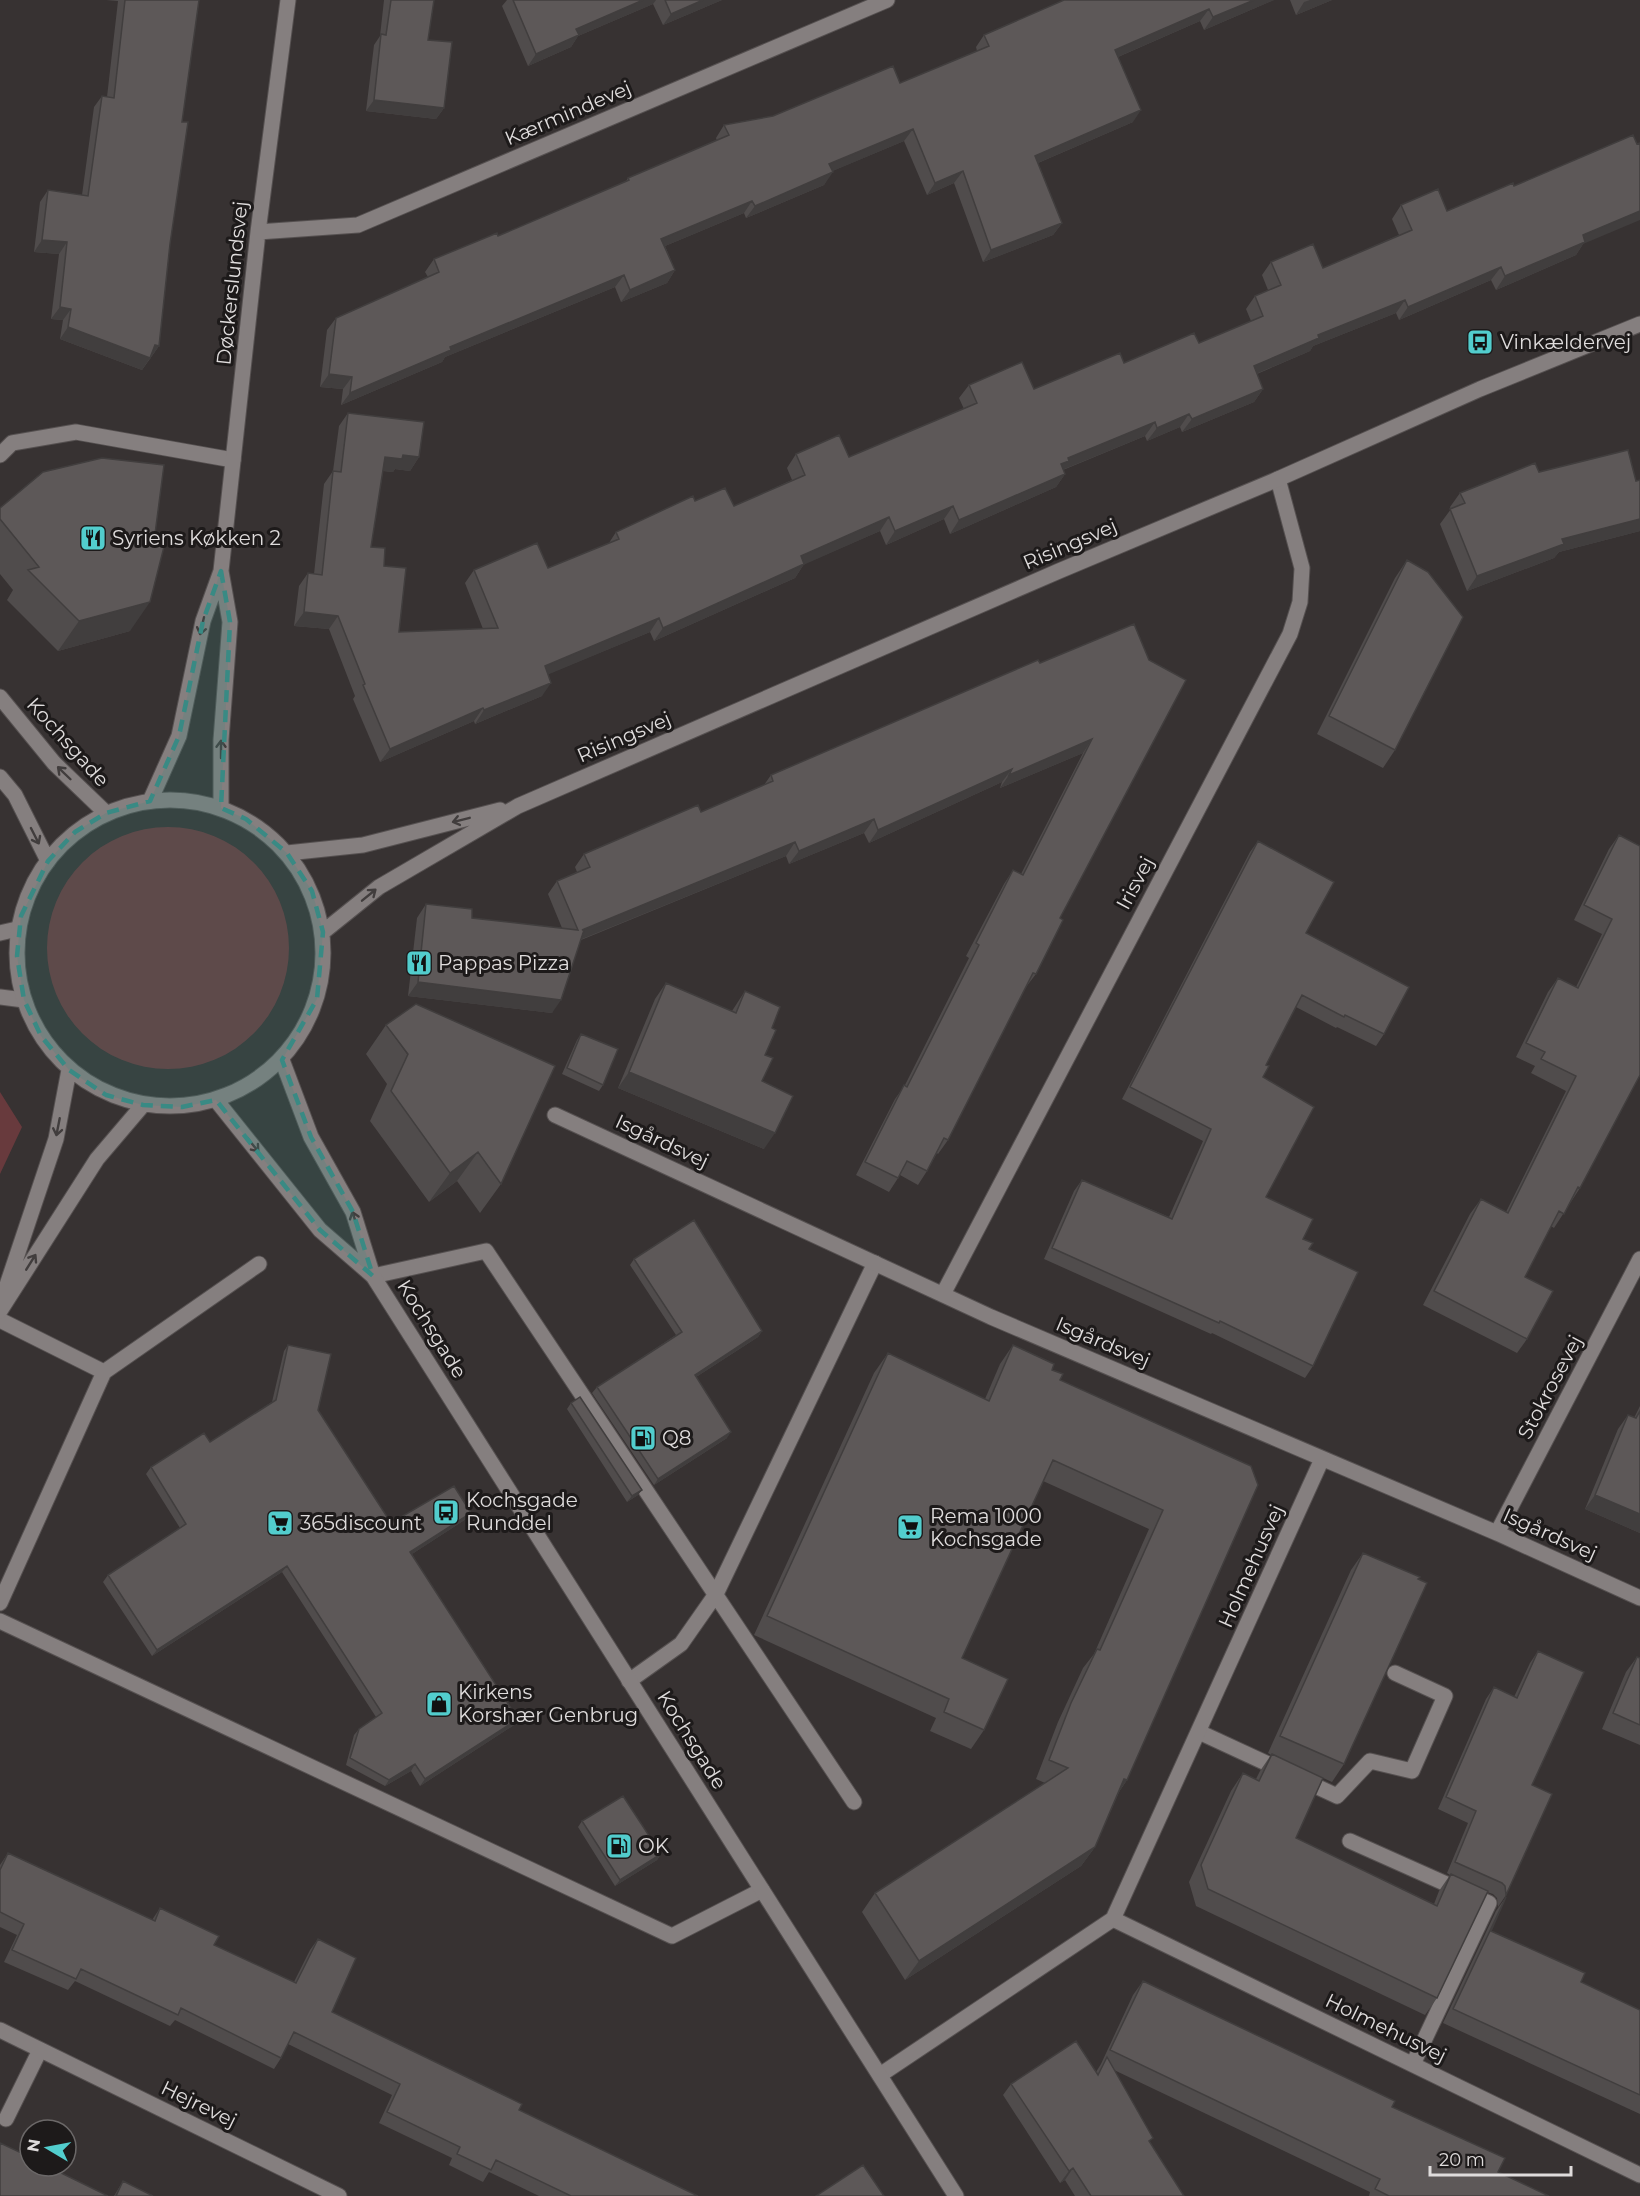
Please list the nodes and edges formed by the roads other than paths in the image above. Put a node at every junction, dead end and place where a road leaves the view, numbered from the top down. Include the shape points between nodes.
1 (288, 0) edge
2 (887, 0) edge
3 (258, 232) junction
4 (1640, 324) edge
5 (0, 455) edge
6 (233, 460) junction
7 (1278, 479) junction
8 (221, 571) junction
9 (0, 697) edge
10 (0, 777) edge
11 (150, 801) junction
12 (518, 806) junction
13 (221, 808) junction
14 (106, 813) junction
15 (287, 853) junction
16 (48, 861) junction
17 (17, 929) junction
18 (323, 932) junction
19 (0, 933) edge
20 (0, 997) edge
21 (24, 1000) junction
22 (282, 1060) junction
23 (69, 1070) junction
24 (216, 1100) junction
25 (143, 1105) junction
26 (555, 1115) dead end
27 (1640, 1259) edge
28 (875, 1263) junction
29 (259, 1264) dead end
30 (373, 1276) junction
31 (943, 1294) junction
32 (0, 1306) edge
33 (0, 1311) edge
34 (0, 1320) edge
35 (104, 1372) junction
36 (1322, 1459) junction
37 (1497, 1533) junction
38 (716, 1594) junction
39 (1640, 1598) edge
40 (0, 1603) edge
41 (0, 1621) edge
42 (1395, 1673) edge
43 (629, 1681) junction
44 (1199, 1732) junction
45 (854, 1802) dead end
46 (1350, 1841) dead end
47 (762, 1890) junction
48 (1113, 1919) junction
49 (0, 2030) edge
50 (40, 2050) junction
51 (1413, 2064) junction
52 (880, 2075) junction
53 (6, 2119) dead end
54 (1640, 2175) edge
55 (339, 2196) edge
56 (956, 2196) edge

1 - 3 street, Døckerslundsvej
2 - 3 street, Kærmindevej via 358,225
3 - 6 street, Døckerslundsvej
4 - 7 street, Risingsvej via 1480,389
5 - 6 street via 12,443 76,432
6 - 8 street, Døckerslundsvej
7 - 12 street, Risingsvej
7 - 31 street, Irisvej via 1302,568 1300,602 1290,634
8 -> 11 street, Døckerslundsvej via 202,621 179,736
13 -> 8 street, Døckerslundsvej via 221,740 230,622
14 -> 9 street, Kochsgade via 54,763
10 -> 16 street via 15,795
11 - 13 street via 190,801
11 - 14 street
12 -> 15 street, Risingsvej via 363,845
18 -> 12 street, Risingsvej via 379,887
13 - 15 street via 246,819
14 - 16 street via 75,832
15 - 18 street via 312,891
16 - 17 street
17 - 19 street
17 - 21 street
18 - 22 street via 317,999
20 - 21 street
21 - 23 street via 41,1036
22 - 24 street
30 -> 22 street, Kochsgade via 353,1212 311,1137
23 - 25 street via 106,1095
23 -> 32 street via 56,1139
24 - 25 street via 182,1107
24 -> 30 street, Kochsgade via 320,1230
33 -> 25 street via 97,1159
26 - 28 street, Isgårdsvej
27 - 37 street, Stokrosevej
28 - 31 street, Isgårdsvej
28 - 38 street
29 - 35 street
30 - 38 street via 486,1251
30 - 43 street, Kochsgade
31 - 36 street, Isgårdsvej
34 - 35 street
35 - 40 street
36 - 37 street, Isgårdsvej
36 - 44 street, Holmehusvej
37 - 39 street, Isgårdsvej
38 - 43 street via 681,1644
38 - 45 street
41 - 47 street via 672,1936
42 - 44 street via 1445,1696 1412,1771 1370,1761 1337,1796
43 - 47 street, Kochsgade
44 - 48 street, Holmehusvej
46 - 51 street via 1489,1903
47 - 52 street, Kochsgade
48 - 51 street, Holmehusvej
48 - 52 street
49 - 50 street, Hejrevej
50 - 53 street
50 - 55 street, Hejrevej
51 - 54 street, Holmehusvej
52 - 56 street, Kochsgade

